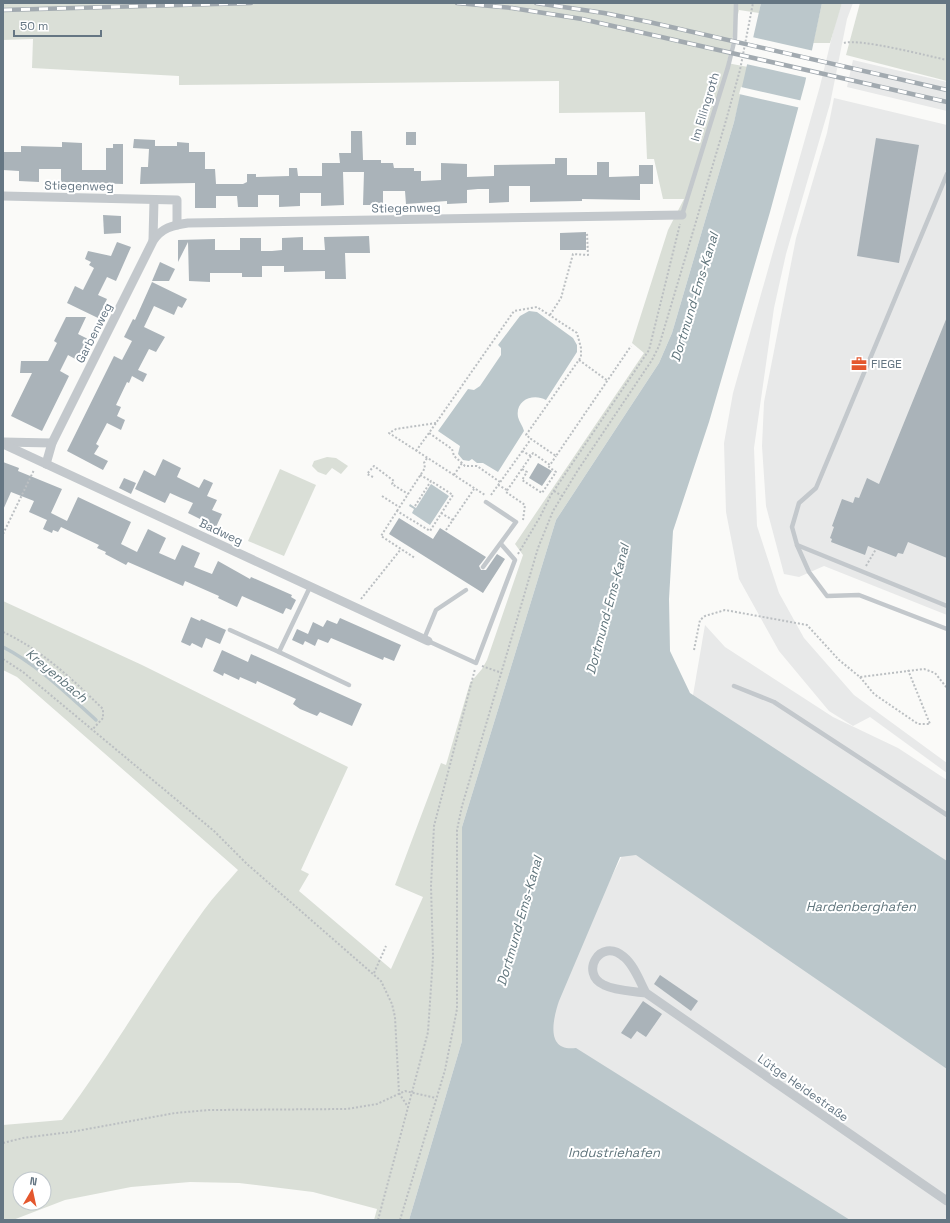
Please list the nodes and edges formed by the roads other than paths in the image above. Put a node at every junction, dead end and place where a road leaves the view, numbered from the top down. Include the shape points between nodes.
1 (736, 3) edge
2 (947, 174) edge
3 (3, 196) edge
4 (154, 200) junction
5 (682, 215) joint
6 (177, 224) junction
7 (153, 241) junction
8 (3, 443) edge
9 (52, 443) junction
10 (42, 462) junction
11 (487, 500) road end
12 (501, 544) junction
13 (797, 545) junction
14 (483, 567) dead end
15 (310, 587) junction
16 (466, 590) dead end
17 (947, 606) edge
18 (230, 630) dead end
19 (947, 630) edge
20 (426, 640) junction
21 (279, 652) junction
22 (349, 685) dead end
23 (734, 686) dead end
24 (947, 815) edge
25 (646, 994) junction
26 (947, 1201) edge

1 - 5 lane, Im Ellingroth via 735,38 728,67
2 - 13 lane via 816,488 800,503 792,527
3 - 4 street, Stiegenweg
4 - 6 street, Stiegenweg via 177,200
4 - 7 street
5 - 6 street, Stiegenweg
6 - 7 street, Garbenweg via 162,230
7 - 9 street, Garbenweg
8 - 9 street
8 - 10 street, Badweg
9 - 10 street, Garbenweg
10 - 15 street, Badweg
11 - 12 lane via 516,522
12 - 14 lane
12 - 20 lane via 515,560 476,664
13 - 17 lane
13 - 19 lane via 809,572 827,596 859,595
15 - 20 street, Badweg
15 - 21 lane
16 - 20 lane via 436,610
18 - 21 lane
21 - 22 lane
23 - 24 lane via 774,702
25 - 25 street, Lütge Heidestraße via 624,957 609,950 596,957 593,971 596,979 603,985
25 - 26 street, Lütge Heidestraße

